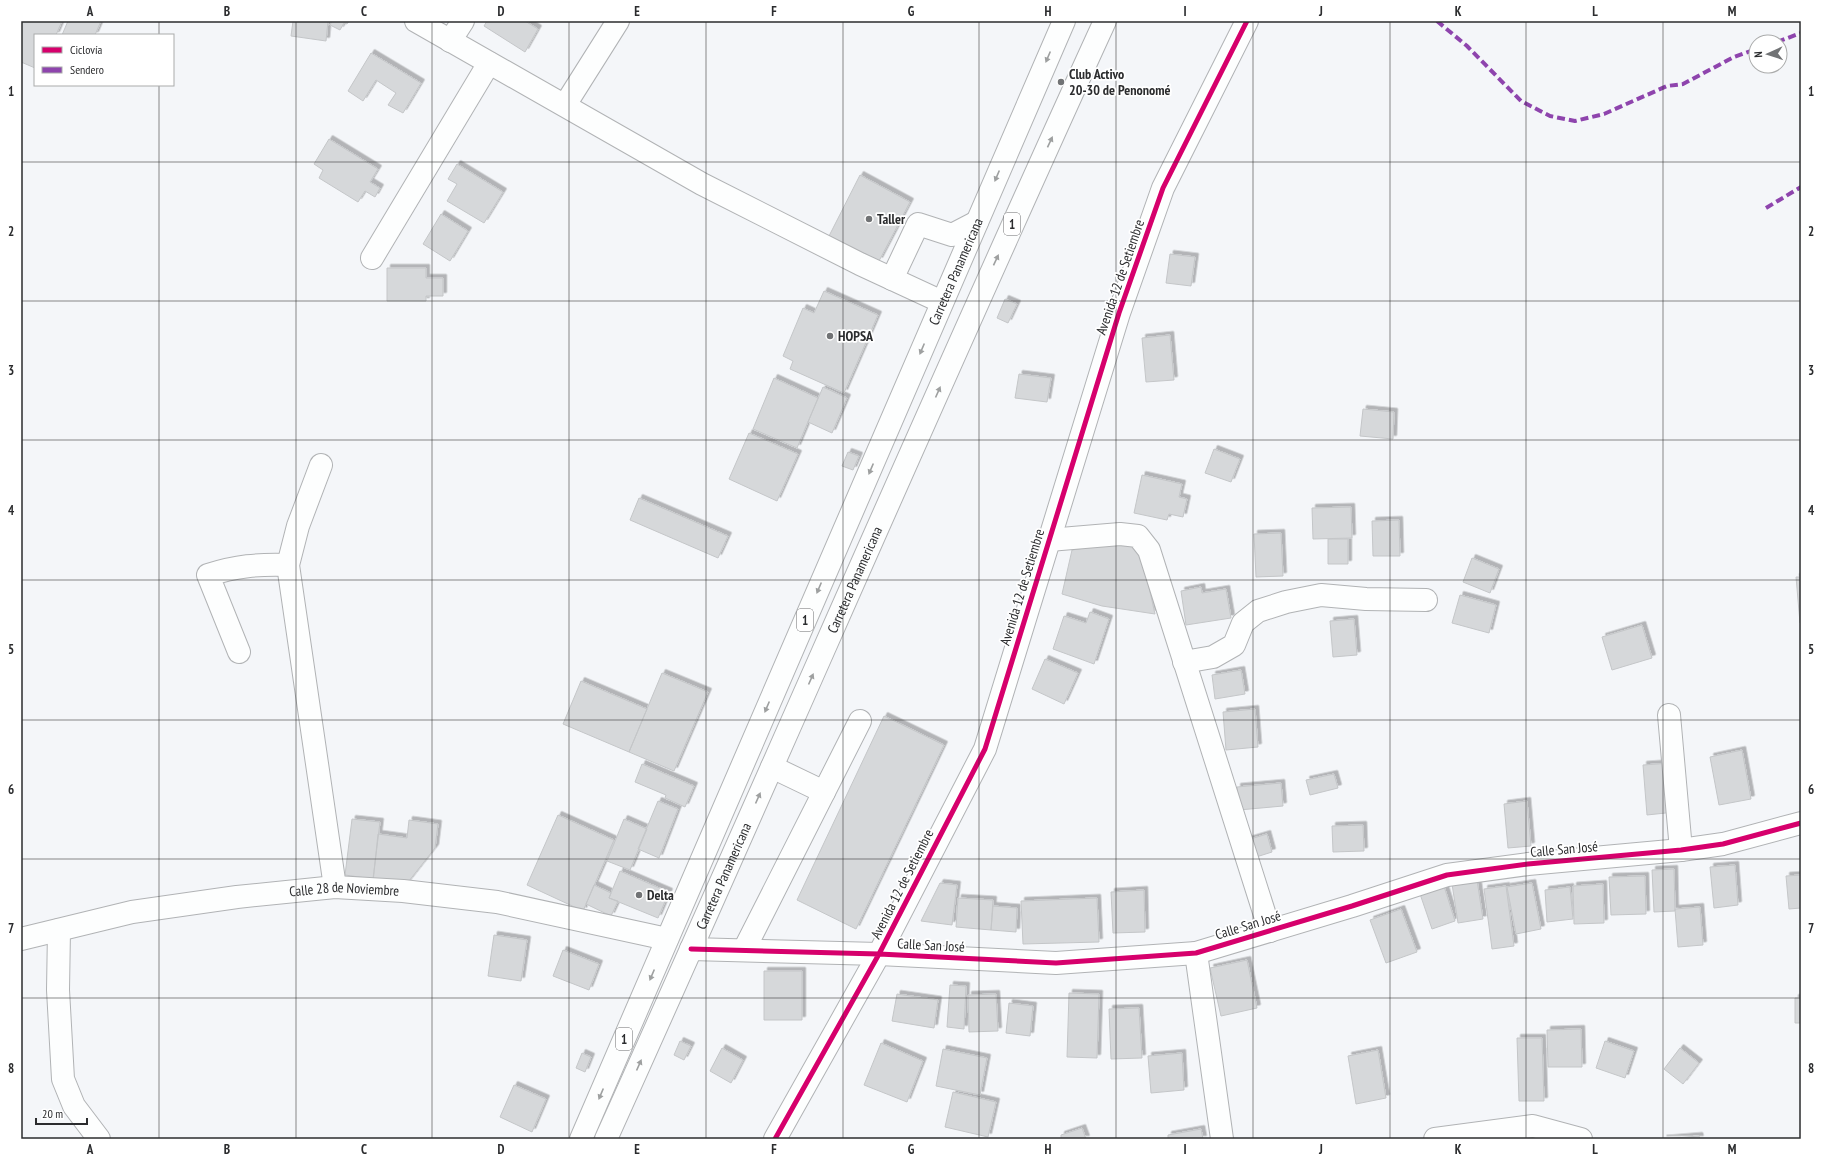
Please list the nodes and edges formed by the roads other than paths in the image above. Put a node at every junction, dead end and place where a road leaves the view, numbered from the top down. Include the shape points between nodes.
1 (416, 21) edge
2 (462, 21) edge
3 (618, 21) edge
4 (1064, 21) edge
5 (1105, 21) edge
6 (1247, 21) edge
7 (450, 41) junction
8 (489, 63) junction
9 (565, 105) junction
10 (977, 222) junction
11 (372, 258) dead end
12 (892, 279) junction
13 (985, 284) junction
14 (942, 302) junction
15 (322, 465) dead end
16 (1049, 540) junction
17 (288, 565) junction
18 (1426, 600) dead end
19 (239, 652) dead end
20 (1184, 662) junction
21 (1669, 715) dead end
22 (860, 721) dead end
23 (772, 767) junction
24 (824, 792) junction
25 (1801, 823) edge
26 (1681, 850) junction
27 (335, 887) junction
28 (705, 919) junction
29 (59, 930) junction
30 (1270, 930) junction
31 (21, 939) edge
32 (667, 939) junction
33 (691, 949) junction
34 (744, 950) junction
35 (1196, 953) junction
36 (879, 954) junction
37 (99, 1139) edge
38 (581, 1139) edge
39 (606, 1139) edge
40 (775, 1139) edge
41 (1222, 1139) edge
42 (1435, 1139) edge
43 (1581, 1139) edge

1 - 7 main road
2 - 7 main road
3 - 9 main road
4 -> 10 main road, Carretera Panamericana / 1
13 -> 5 main road, Carretera Panamericana / 1
6 - 16 main road, Avenida 12 de Setiembre via 1163,188 1119,313
7 - 8 main road
8 - 9 main road
8 - 11 main road
9 - 12 main road via 702,184
10 - 12 main road via 952,235 918,224
10 - 14 main road, Carretera Panamericana / 1
12 - 14 main road
13 - 14 main road via 962,301 952,304
23 -> 13 main road, Carretera Panamericana / 1
14 -> 32 main road, Carretera Panamericana / 1
15 - 17 main road via 298,526
16 - 20 main road via 1120,534 1138,536 1149,550
16 - 36 main road, Avenida 12 de Setiembre via 985,749
17 - 19 main road via 255,564 208,575
17 - 27 main road
18 - 20 main road via 1321,595 1286,602 1258,611 1243,623 1234,645 1213,657
20 - 30 main road
21 - 26 main road
22 - 24 main road
23 - 24 main road
28 -> 23 main road, Carretera Panamericana / 1
24 - 34 main road
25 - 26 main road, Calle San José via 1723,844
26 - 30 main road, Calle San José via 1528,864 1447,875
27 - 29 main road, Calle 28 de Noviembre via 237,897 132,912
27 - 32 main road, Calle 28 de Noviembre via 402,891 497,902
28 - 32 main road via 685,936 675,940
28 - 33 main road, Carretera Panamericana / 1
29 - 31 main road, Calle 28 de Noviembre
29 - 37 main road via 58,990 63,1079 74,1106
30 - 35 main road, Calle San José
32 -> 38 main road, Carretera Panamericana / 1
33 - 34 main road, Calle San José
39 -> 33 main road, Carretera Panamericana / 1
34 - 36 main road, Calle San José
35 - 36 main road, Calle San José via 1056,963
35 - 41 main road
36 - 40 main road, Avenida 12 de Setiembre
42 - 43 main road via 1533,1126

